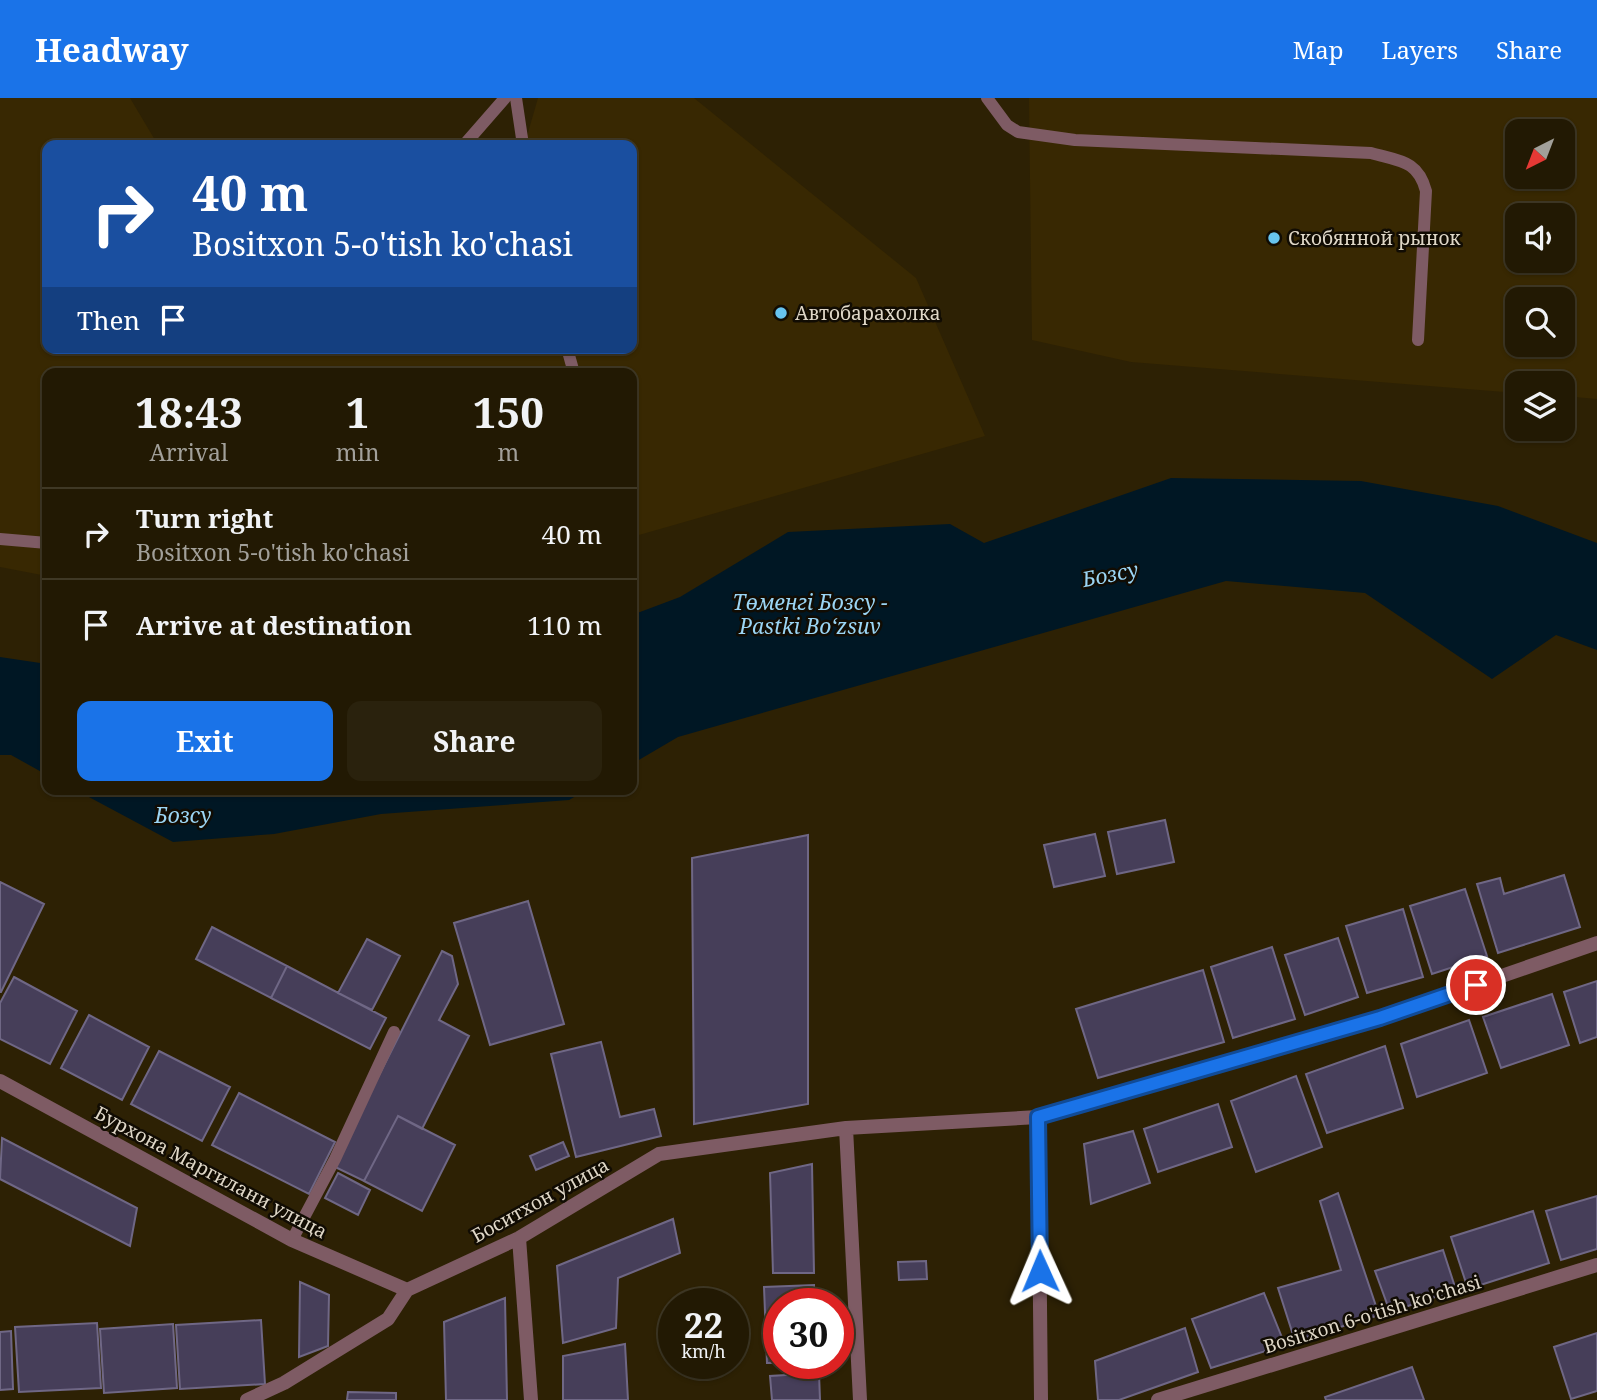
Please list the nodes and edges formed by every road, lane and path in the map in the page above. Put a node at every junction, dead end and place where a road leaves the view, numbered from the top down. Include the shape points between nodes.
1 (505, 98) edge
2 (516, 98) edge
3 (987, 98) edge
4 (468, 140) edge
5 (522, 140) edge
6 (1418, 340) dead end
7 (0, 539) edge
8 (42, 543) edge
9 (1597, 943) edge
10 (394, 1032) dead end
11 (0, 1081) edge
12 (1038, 1117) junction
13 (846, 1128) junction
14 (519, 1238) junction
15 (292, 1240) junction
16 (1597, 1265) edge
17 (407, 1290) junction
18 (247, 1400) edge
19 (531, 1400) edge
20 (860, 1400) edge
21 (1041, 1400) edge
22 (1158, 1400) edge

1 - 4 lane
2 - 5 lane
3 - 6 lane via 1018,132 1075,140 1371,153 1410,164 1422,174 1426,191
7 - 8 lane
9 - 12 street, Боситхон улица via 1380,1018
10 - 15 lane
11 - 15 street, Бурхона Маргилани улица
12 - 13 street, Боситхон улица
12 - 21 street
13 - 14 street, Боситхон улица via 659,1154
13 - 20 street
14 - 17 street, Боситхон улица
14 - 19 street
15 - 17 street, Бурхона Маргилани улица
16 - 22 street, Bositxon 6-o'tish ko'chasi
17 - 18 street via 388,1319 285,1383

